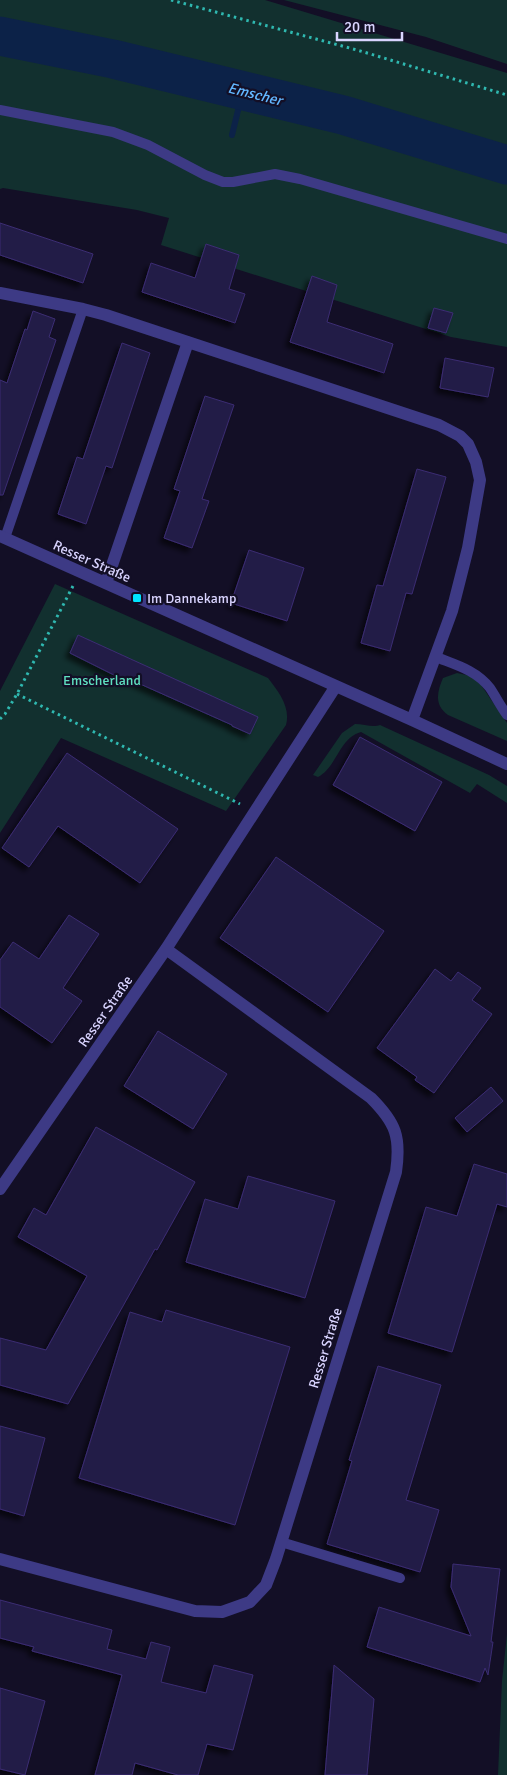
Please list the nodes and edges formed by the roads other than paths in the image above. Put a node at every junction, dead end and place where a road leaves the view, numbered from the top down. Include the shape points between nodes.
1 (0, 110) edge
2 (507, 239) edge
3 (0, 293) edge
4 (83, 309) junction
5 (188, 342) junction
6 (3, 537) edge
7 (106, 584) junction
8 (436, 657) junction
9 (336, 686) junction
10 (507, 715) edge
11 (412, 720) junction
12 (507, 764) edge
13 (166, 949) junction
14 (0, 1189) edge
15 (281, 1542) junction
16 (0, 1559) edge
17 (400, 1578) dead end

1 - 2 lane via 113,132 223,182 275,174 300,179
3 - 4 street
4 - 5 street
4 - 6 lane
5 - 7 street
5 - 8 street via 439,425 468,444 480,480 468,548
6 - 7 street, Resser Straße
7 - 9 street, Resser Straße
8 - 10 lane via 468,669 481,678
8 - 11 street
9 - 11 street, Resser Straße
9 - 13 street, Resser Straße
11 - 12 street, Resser Straße
13 - 14 street, Resser Straße
13 - 15 street, Resser Straße via 371,1098 386,1113 395,1131 399,1151 396,1172
15 - 16 street, Resser Straße via 266,1585 250,1602 222,1612 195,1611
15 - 17 lane

